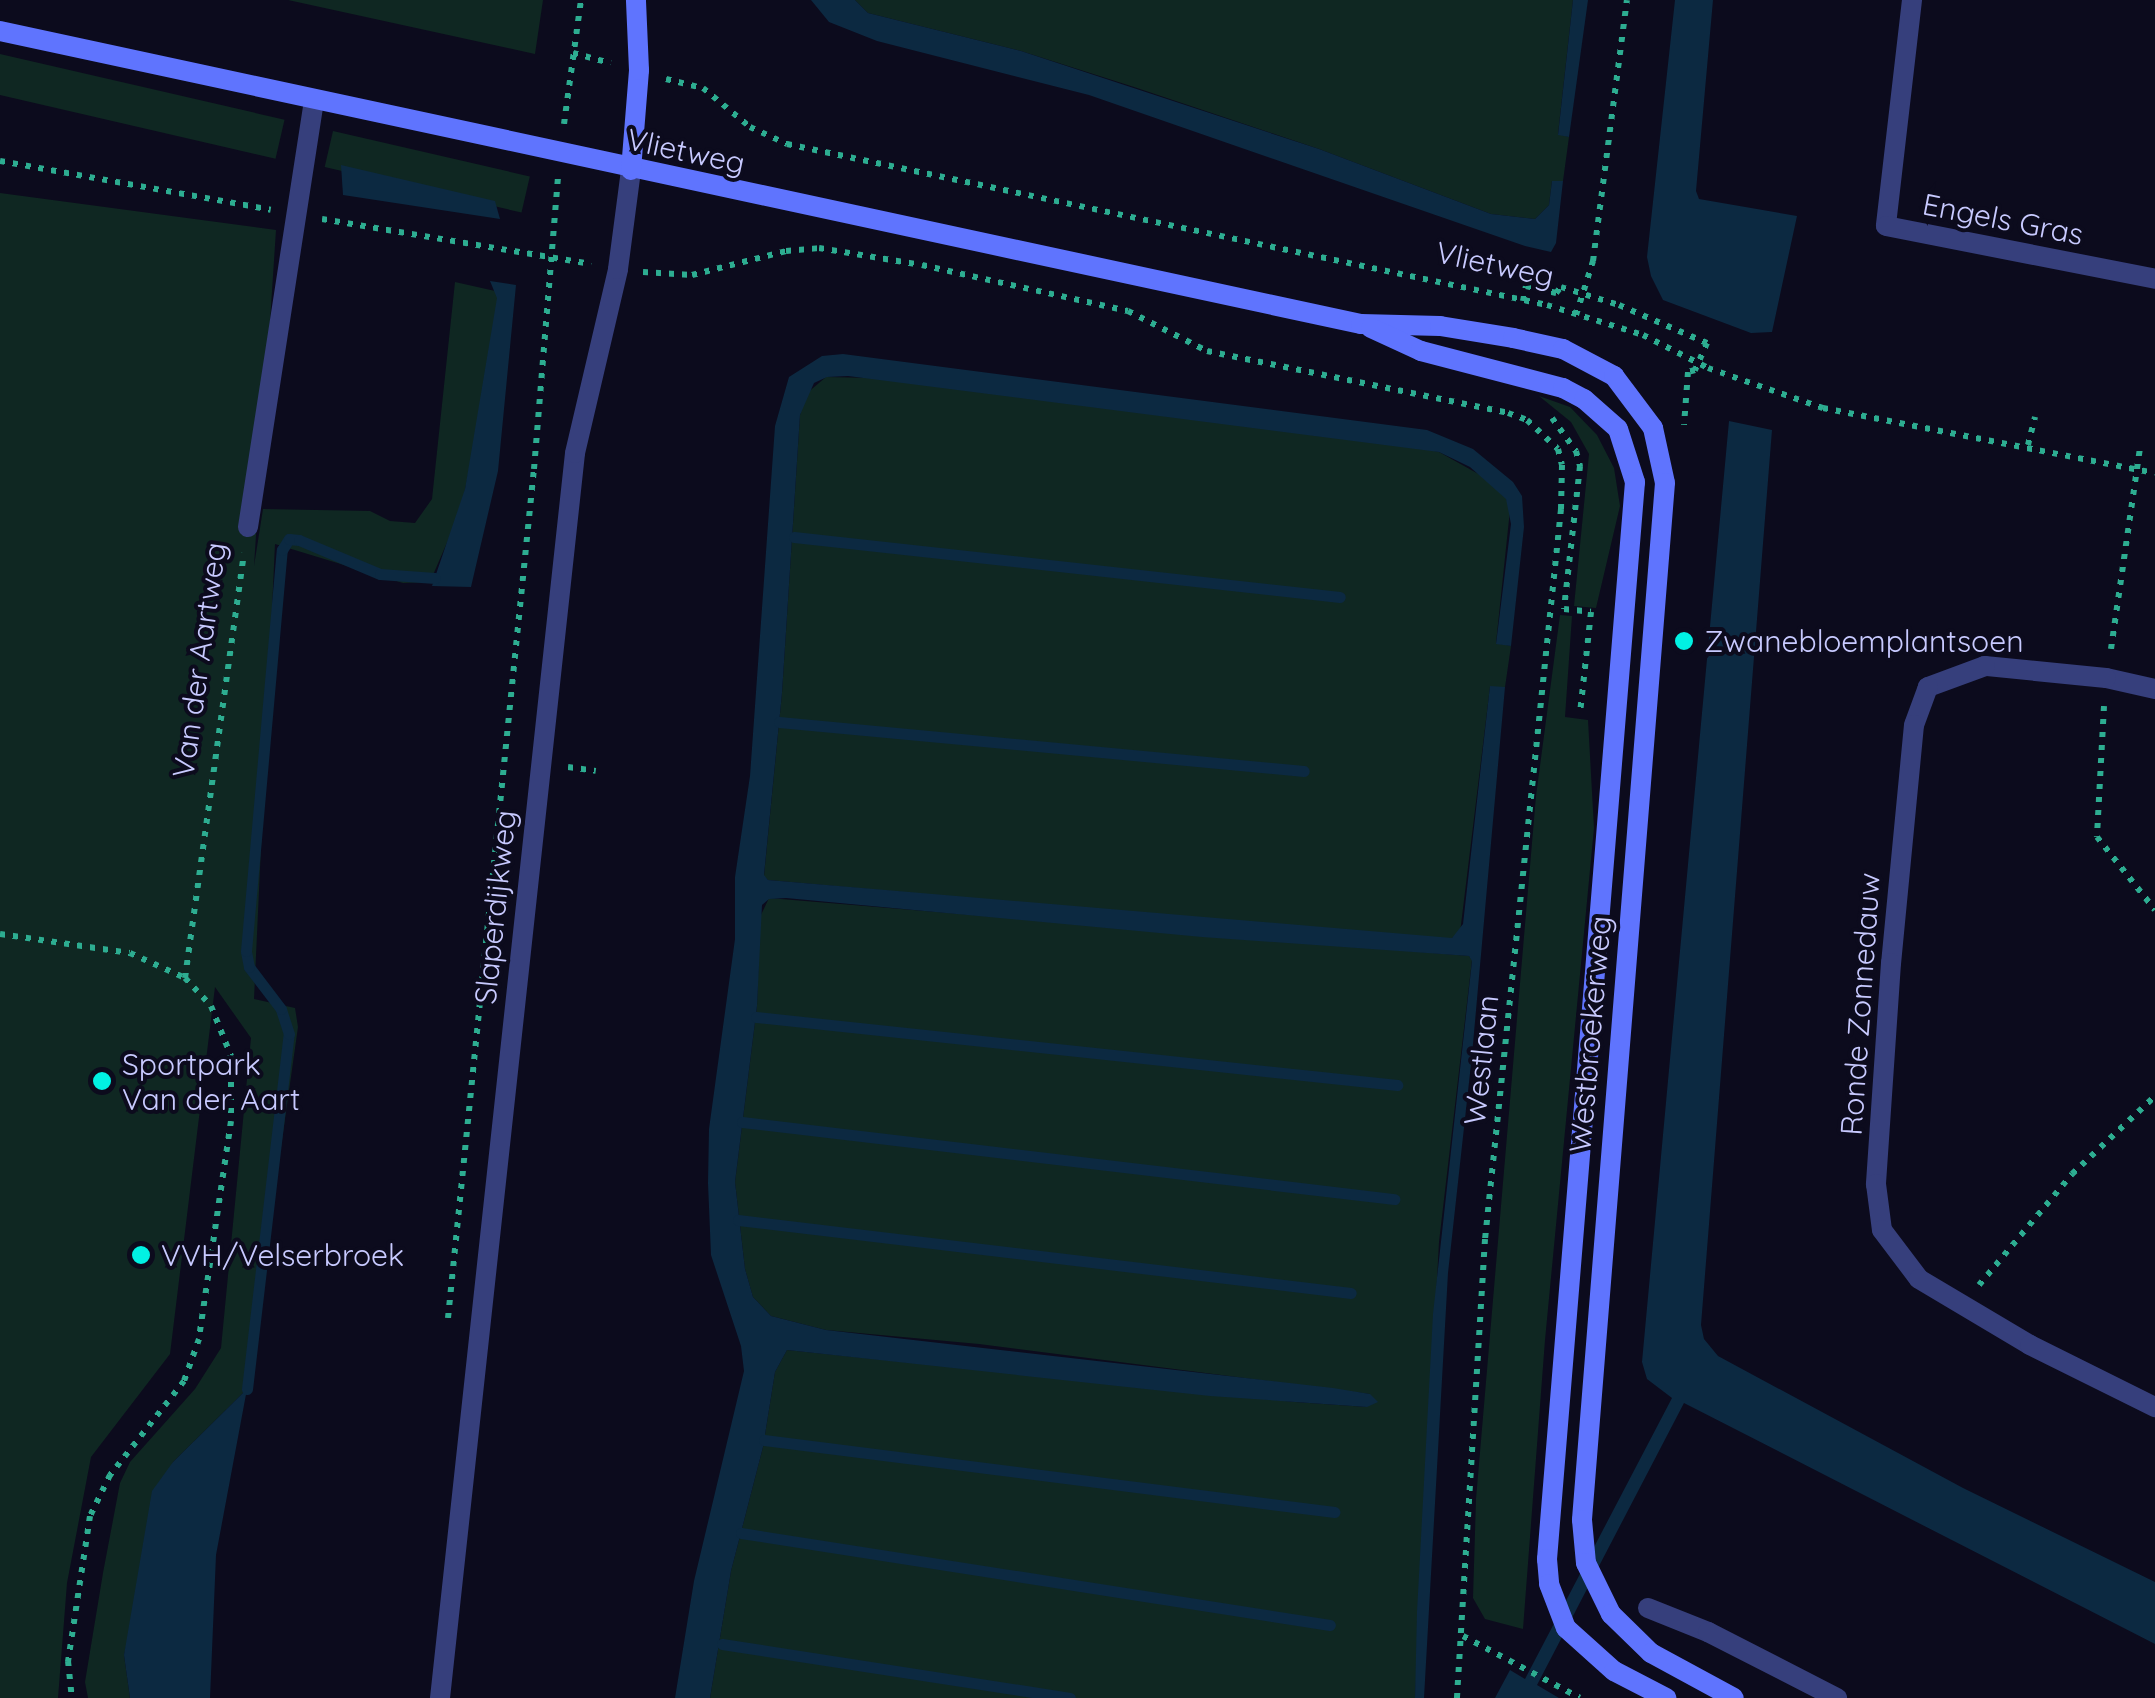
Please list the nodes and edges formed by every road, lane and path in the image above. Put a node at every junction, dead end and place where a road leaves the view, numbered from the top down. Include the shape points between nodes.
1 (581, 0) edge
2 (636, 0) edge
3 (1627, 0) edge
4 (1912, 0) edge
5 (0, 32) edge
6 (573, 53) junction
7 (638, 70) junction
8 (314, 102) junction
9 (560, 155) junction
10 (631, 170) junction
11 (552, 257) junction
12 (618, 269) junction
13 (2155, 279) edge
14 (1576, 315) junction
15 (1361, 324) junction
16 (1563, 349) joint
17 (1564, 388) joint
18 (2036, 417) dead end
19 (2028, 445) junction
20 (2155, 473) edge
21 (248, 526) joint
22 (2155, 689) edge
23 (0, 934) edge
24 (185, 978) junction
25 (2155, 1096) edge
26 (1962, 1306) junction
27 (447, 1326) dead end
28 (2155, 1407) edge
29 (1648, 1608) dead end
30 (1463, 1636) junction
31 (72, 1698) edge
32 (440, 1698) edge
33 (1458, 1698) edge
34 (1580, 1698) edge
35 (1666, 1698) edge
36 (1734, 1698) edge
37 (1837, 1698) edge

1 - 6 path
2 - 7 main road, Slaperdijkweg
3 - 14 path via 1593,262
4 - 13 street, Engels Gras via 1886,226
5 - 8 main road, Vlietweg
6 - 7 path, Vlietweg
6 - 9 path
7 - 10 main road, Slaperdijkweg
7 - 14 path, Vlietweg via 704,88 750,127 787,144
8 - 9 main road, Vlietweg
8 - 21 street, Van der Aartweg
9 - 10 main road, Vlietweg
9 - 11 path
10 - 12 street, Slaperdijkweg
10 - 15 main road, Vlietweg
11 - 12 path
11 - 27 path
12 - 30 path, Westlaan via 692,276 819,248 922,265 1128,311 1207,351 1478,405 1546,433 1562,465 1561,509 1485,1239
12 - 32 street, Slaperdijkweg via 574,453
14 - 19 path, Vlietweg via 1823,408
15 - 16 main road, Vlietweg via 1440,326
15 - 17 main road, Vlietweg via 1422,351
16 - 36 main road, Westbroekerweg via 1598,365 1629,392 1654,428 1665,483 1582,1520 1586,1563 1610,1614 1651,1653
17 - 35 main road, Westbroekerweg via 1618,430 1636,496 1550,1498 1549,1584 1566,1628 1614,1670
18 - 19 path
19 - 20 path
21 - 24 path, Van der Aartweg
22 - 26 street, Ronde Zonnedauw via 1985,666 1928,687 1914,725 1877,1208 1894,1252 1919,1279
23 - 24 path via 130,953
24 - 31 path via 210,1006 231,1056 232,1121 199,1339 184,1381 110,1475 90,1516 68,1662
25 - 26 path via 2072,1174
26 - 28 street, Ronde Zonnedauw
29 - 37 street
30 - 33 path, Westlaan
30 - 34 path

